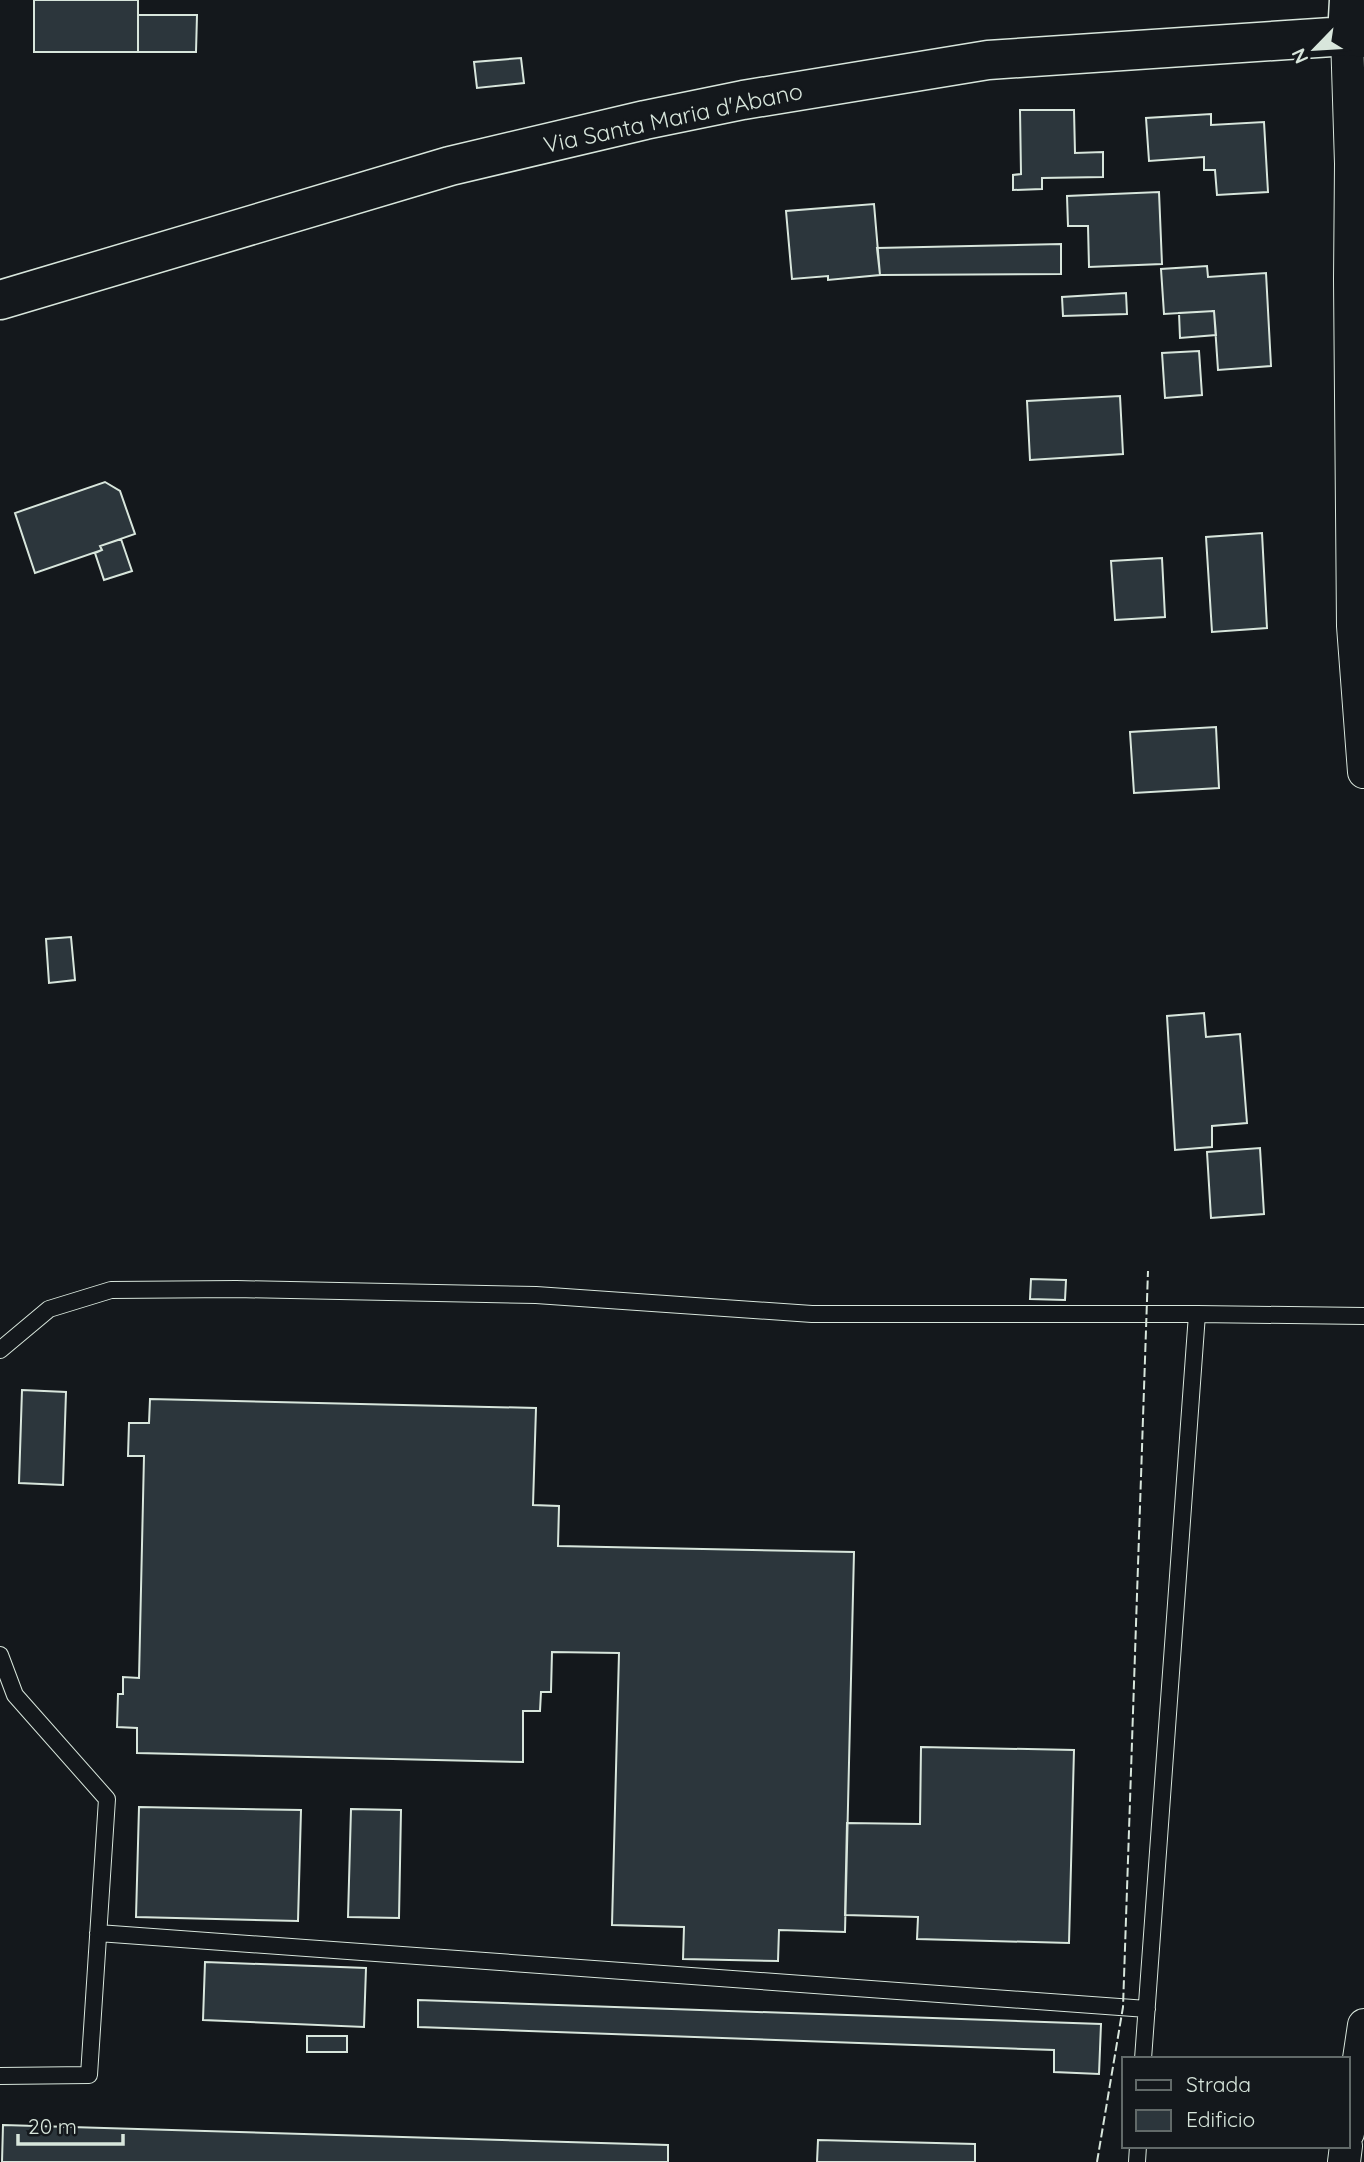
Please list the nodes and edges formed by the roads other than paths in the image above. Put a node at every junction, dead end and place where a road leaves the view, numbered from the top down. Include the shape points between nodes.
1 (1353, 25) edge
2 (0, 300) edge
3 (1364, 772) edge
4 (1197, 1314) junction
5 (1364, 1316) edge
6 (0, 1350) edge
7 (0, 1655) edge
8 (98, 1933) junction
9 (1147, 2009) junction
10 (1364, 2025) edge
11 (1143, 2057) edge
12 (0, 2076) edge
13 (1350, 2120) edge

1 - 2 street, Via Santa Maria d'Abano via 988,60 743,100 450,166
1 - 3 street via 1353,625
4 - 5 lane
4 - 6 lane via 812,1314 536,1296 111,1290 49,1309
4 - 9 lane
7 - 8 lane via 15,1695 107,1799
8 - 9 lane
8 - 12 lane via 89,2075
9 - 11 lane
10 - 13 street

